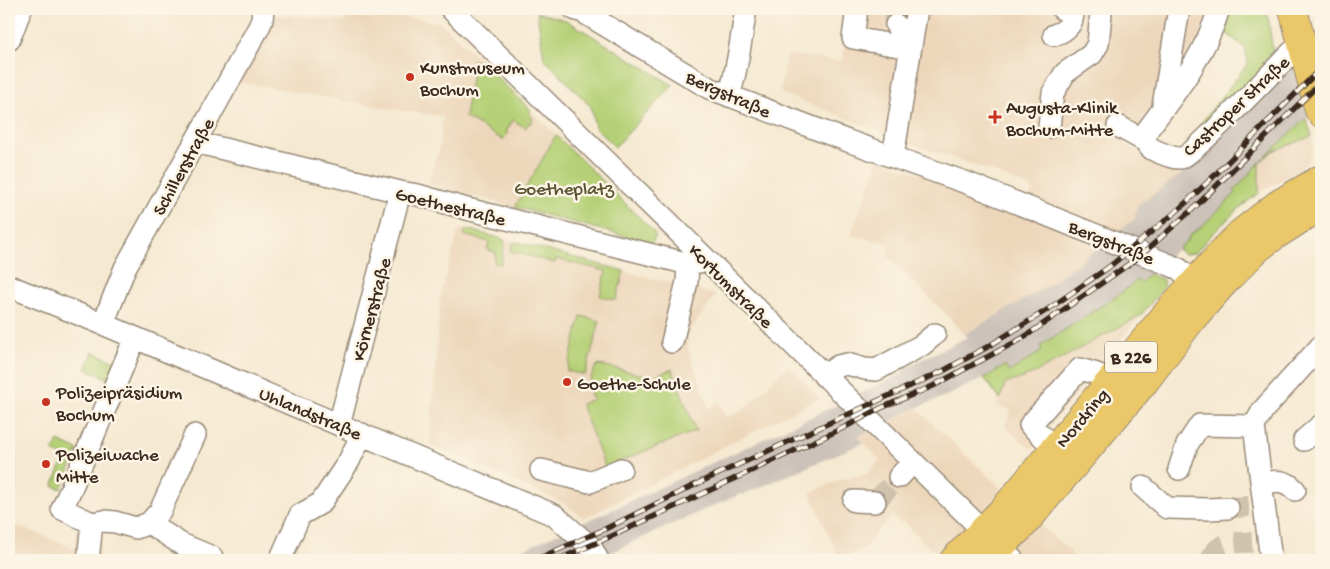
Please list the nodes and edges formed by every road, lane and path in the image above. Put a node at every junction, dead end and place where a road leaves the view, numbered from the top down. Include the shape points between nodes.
1 (21, 9) edge
2 (263, 9) edge
3 (451, 9) edge
4 (574, 9) edge
5 (746, 9) edge
6 (858, 9) edge
7 (917, 9) edge
8 (1062, 9) edge
9 (1219, 9) edge
10 (1293, 9) edge
11 (1310, 9) edge
12 (1105, 10) edge
13 (1178, 14) dead end
14 (896, 25) tunnel mouth
15 (1054, 35) dead end
16 (9, 40) edge
17 (910, 48) junction
18 (1308, 50) edge
19 (729, 96) junction
20 (1163, 108) junction
21 (1321, 119) edge
22 (1118, 126) dead end
23 (1049, 127) dead end
24 (1146, 141) junction
25 (195, 142) junction
26 (893, 157) junction
27 (1319, 186) edge
28 (400, 192) junction
29 (698, 262) junction
30 (9, 286) edge
31 (1202, 290) junction
32 (103, 324) junction
33 (934, 334) dead end
34 (135, 338) junction
35 (672, 342) dead end
36 (1321, 346) edge
37 (824, 376) junction
38 (339, 424) junction
39 (1254, 426) junction
40 (1321, 426) edge
41 (362, 434) junction
42 (195, 435) dead end
43 (1304, 440) dead end
44 (621, 469) dead end
45 (1179, 469) dead end
46 (541, 470) dead end
47 (1261, 482) junction
48 (1143, 488) dead end
49 (1295, 490) dead end
50 (1228, 508) tunnel mouth
51 (92, 523) junction
52 (149, 523) junction
53 (1264, 548) edge
54 (995, 549) edge
55 (88, 560) edge
56 (211, 560) edge
57 (280, 560) edge
58 (598, 560) edge
59 (954, 560) edge

1 - 16 street
2 - 25 street, Schillerstraße via 259,27
3 - 29 street, Kortumstraße
4 - 19 street, Bergstraße via 709,88
5 - 19 street
6 - 17 street via 853,38
7 - 17 street
8 - 15 street via 1074,12 1073,20 1063,32
9 - 20 street via 1204,48
10 - 18 main road, Castroper Straße
11 - 18 main road, Castroper Straße
12 - 23 street via 1098,44 1092,54 1065,73 1053,93
13 - 20 street
14 - 17 street
17 - 26 street
18 - 21 main road, Castroper Straße
18 - 24 street, Castroper Straße via 1183,157 1149,148
19 - 26 street, Bergstraße
20 - 24 street via 1148,129
22 - 24 street
25 - 28 street, Goethestraße
25 - 32 street, Schillerstraße via 124,268
26 - 31 street, Bergstraße via 978,187 1170,265
27 - 31 main road, Nordring / B 226 via 1277,205 1241,233
28 - 29 street, Goethestraße via 430,192 467,209
28 - 38 street, Körnerstraße
29 - 35 street via 687,282
29 - 37 street, Kortumstraße
30 - 32 street, Uhlandstraße
31 - 54 main road, Nordring / B 226 via 1191,320 1144,381 1023,525
31 - 54 main road, Nordring / B 226 via 1112,380 1005,508
32 - 34 street, Uhlandstraße
33 - 37 street via 922,345 876,370 847,364
34 - 38 street, Uhlandstraße
34 - 51 street via 62,509
36 - 39 street via 1263,410
37 - 54 street, Kortumstraße via 858,408 906,470
38 - 41 street, Uhlandstraße
39 - 45 street via 1200,425 1187,445
39 - 47 street
40 - 43 street
41 - 57 street via 350,462 321,502 300,515
41 - 58 street, Uhlandstraße via 554,515 590,547
42 - 52 street via 160,511
44 - 46 street via 590,482
47 - 49 street via 1282,481
47 - 53 street via 1257,506
48 - 50 street via 1167,508
51 - 52 street via 110,521 136,528
51 - 55 street
52 - 56 street via 181,544 212,557
54 - 59 main road, Nordring / B 226

